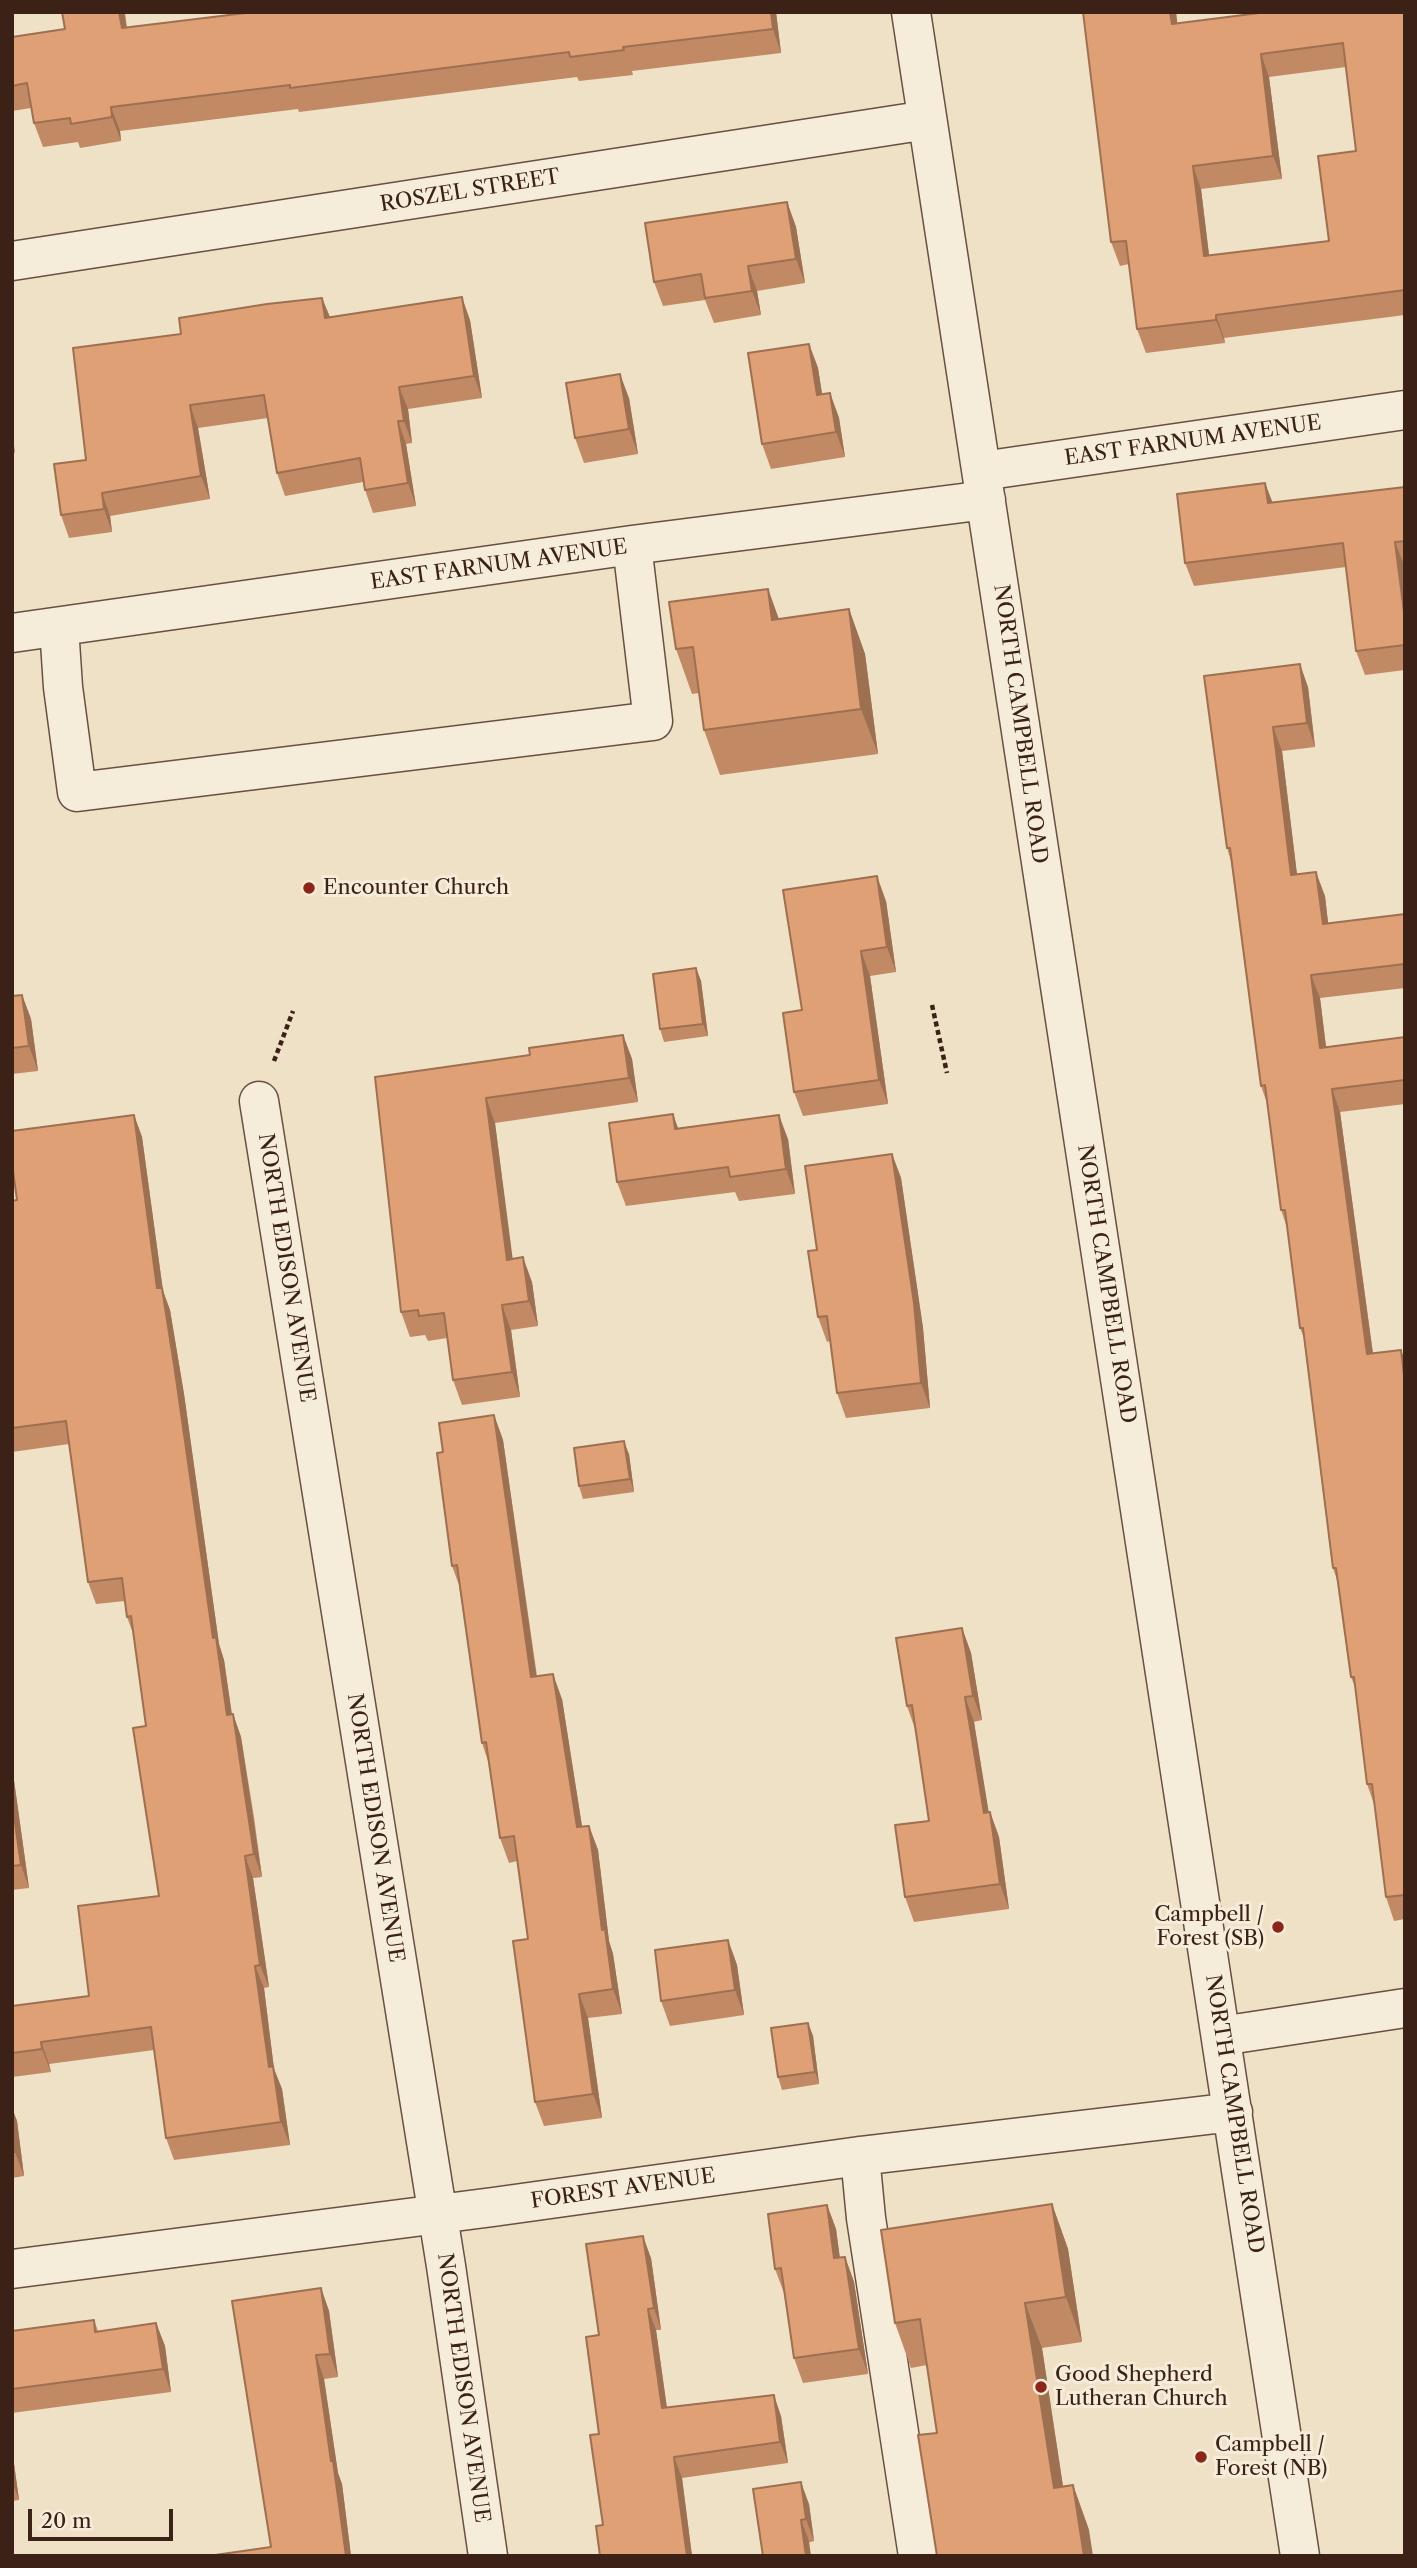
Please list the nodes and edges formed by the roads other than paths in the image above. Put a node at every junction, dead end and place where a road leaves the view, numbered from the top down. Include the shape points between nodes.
1 (911, 12) edge
2 (927, 120) junction
3 (12, 261) edge
4 (1405, 410) edge
5 (984, 485) junction
6 (632, 545) junction
7 (59, 627) junction
8 (12, 634) edge
9 (259, 1101) road end
10 (1405, 2008) edge
11 (1221, 2036) junction
12 (1233, 2112) junction
13 (860, 2156) junction
14 (438, 2214) junction
15 (12, 2269) edge
16 (488, 2556) edge
17 (918, 2556) edge
18 (1300, 2556) edge

1 - 2 street, NORTH CAMPBELL ROAD
2 - 3 street, ROSZEL STREET
2 - 5 street, NORTH CAMPBELL ROAD
4 - 5 street, EAST FARNUM AVENUE
5 - 6 street, EAST FARNUM AVENUE
5 - 11 street, NORTH CAMPBELL ROAD
6 - 7 street, EAST FARNUM AVENUE
6 - 7 street via 653,721 77,792
7 - 8 street, EAST FARNUM AVENUE
9 - 14 street, NORTH EDISON AVENUE
10 - 11 street
11 - 12 street, NORTH CAMPBELL ROAD
12 - 13 street, FOREST AVENUE
12 - 18 street, NORTH CAMPBELL ROAD
13 - 14 street, FOREST AVENUE
13 - 17 street
14 - 15 street, FOREST AVENUE
14 - 16 street, NORTH EDISON AVENUE

